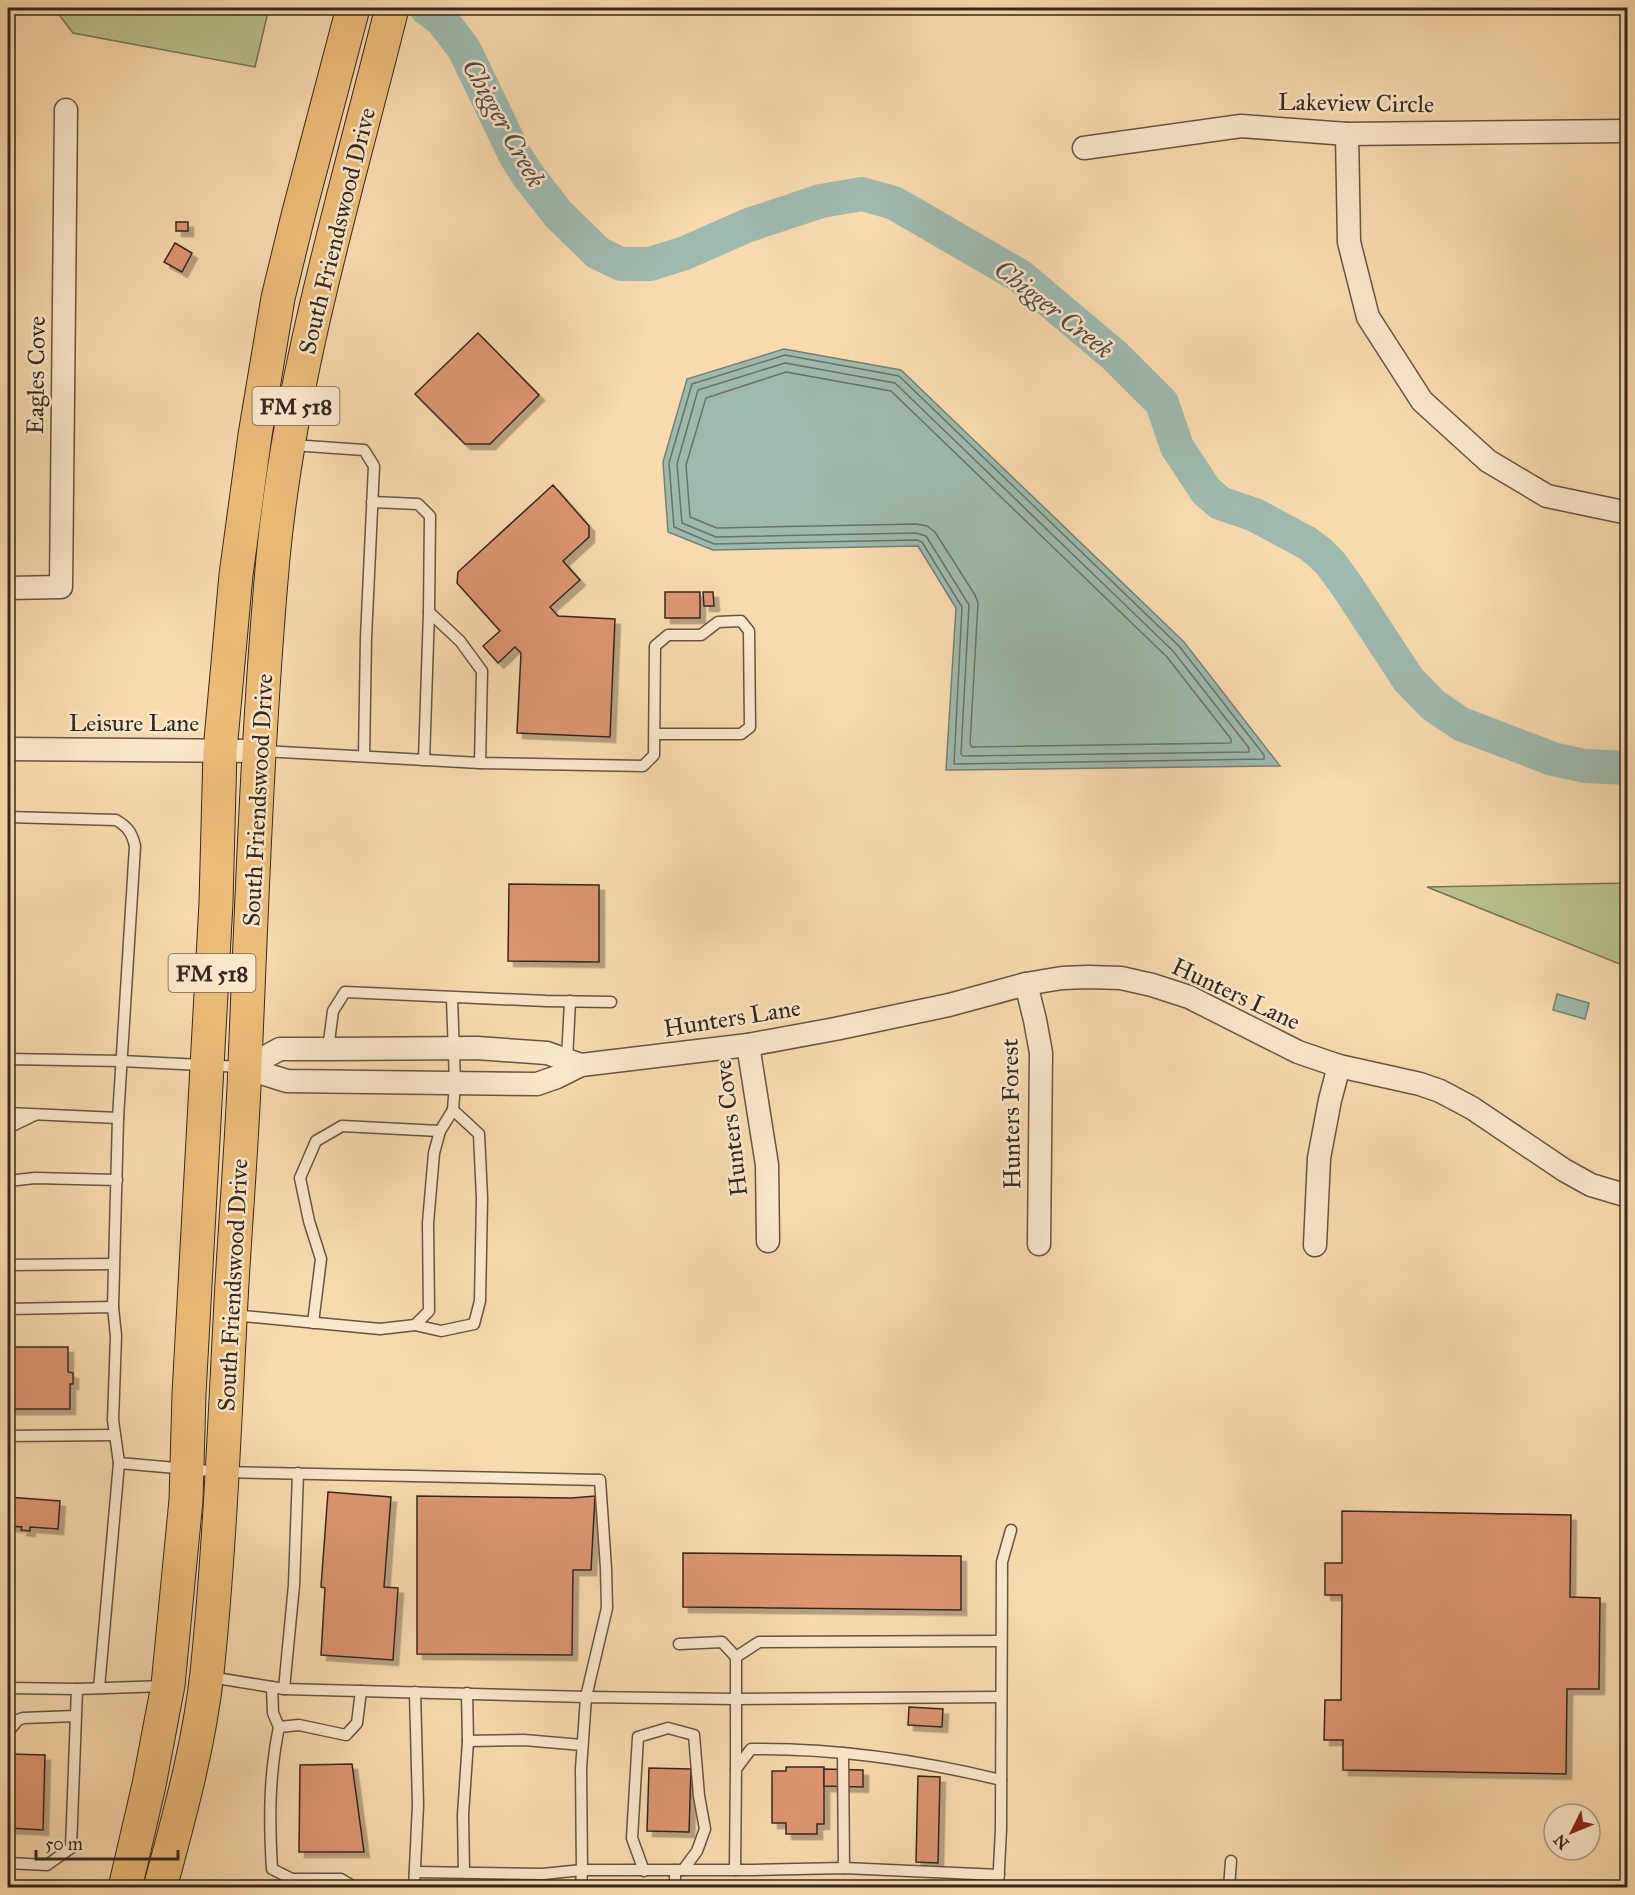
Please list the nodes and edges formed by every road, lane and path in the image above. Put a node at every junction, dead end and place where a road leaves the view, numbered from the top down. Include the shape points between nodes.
1 (353, 8) edge
2 (392, 8) edge
3 (66, 110) dead end
4 (1628, 131) edge
5 (1347, 134) junction
6 (1084, 148) dead end
7 (288, 444) junction
8 (372, 502) junction
9 (1628, 513) edge
10 (8, 588) edge
11 (429, 612) junction
12 (655, 734) junction
13 (8, 749) edge
14 (220, 751) junction
15 (260, 751) junction
16 (364, 756) junction
17 (424, 760) junction
18 (480, 764) junction
19 (8, 817) edge
20 (1026, 984) junction
21 (452, 998) junction
22 (570, 1001) junction
23 (611, 1002) dead end
24 (748, 1045) junction
25 (453, 1048) junction
26 (328, 1049) junction
27 (8, 1059) edge
28 (121, 1061) junction
29 (574, 1062) junction
30 (208, 1064) junction
31 (1340, 1066) junction
32 (245, 1068) junction
33 (455, 1083) junction
34 (453, 1110) junction
35 (8, 1113) edge
36 (35, 1115) junction
37 (118, 1118) junction
38 (8, 1128) edge
39 (440, 1131) junction
40 (117, 1180) junction
41 (8, 1181) edge
42 (1628, 1196) edge
43 (768, 1241) dead end
44 (1039, 1244) dead end
45 (1315, 1245) dead end
46 (113, 1264) junction
47 (8, 1265) edge
48 (113, 1307) junction
49 (8, 1309) edge
50 (230, 1315) junction
51 (313, 1323) junction
52 (415, 1325) junction
53 (115, 1435) junction
54 (8, 1436) edge
55 (119, 1463) junction
56 (187, 1469) junction
57 (222, 1472) junction
58 (298, 1473) junction
59 (1011, 1530) dead end
60 (1001, 1641) junction
61 (679, 1644) dead end
62 (736, 1656) junction
63 (207, 1676) junction
64 (168, 1685) junction
65 (272, 1687) junction
66 (8, 1688) edge
67 (99, 1688) junction
68 (77, 1689) junction
69 (284, 1689) junction
70 (361, 1690) junction
71 (415, 1692) junction
72 (467, 1693) junction
73 (1001, 1696) junction
74 (586, 1697) junction
75 (736, 1699) junction
76 (76, 1716) junction
77 (279, 1727) junction
78 (8, 1732) edge
79 (468, 1741) junction
80 (582, 1745) junction
81 (843, 1753) junction
82 (736, 1769) junction
83 (1001, 1780) junction
84 (1231, 1862) dead end
85 (8, 1863) edge
86 (844, 1868) junction
87 (582, 1870) junction
88 (679, 1870) junction
89 (735, 1870) junction
90 (644, 1871) junction
91 (415, 1872) junction
92 (464, 1872) junction
93 (999, 1875) junction
94 (125, 1887) edge
95 (160, 1887) edge
96 (351, 1887) edge
97 (414, 1887) edge
98 (581, 1887) edge
99 (675, 1887) edge
100 (999, 1887) edge
101 (1229, 1887) edge
102 (1594, 1887) edge
103 (1628, 1887) edge

1 - 14 main road, South Friendswood Drive / FM 518 via 278,298 236,575
2 - 7 main road, South Friendswood Drive / FM 518 via 324,269
3 - 10 street, Eagles Cove via 61,587
4 - 5 street, Lakeview Circle
5 - 6 street, Lakeview Circle via 1241,126
5 - 9 street via 1349,242 1368,316 1422,401 1488,461 1547,496
7 - 8 lane via 364,450 374,466
7 - 15 main road, South Friendswood Drive / FM 518 via 274,555
8 - 11 lane via 418,504 430,516
8 - 16 lane
11 - 17 lane
11 - 18 lane via 460,641 482,671
12 - 12 lane via 655,646 668,635 701,635 717,622 741,621 749,630 750,727 741,734
12 - 18 lane via 654,755 643,766
13 - 14 street, Leisure Lane
14 - 15 street, Leisure Lane
14 - 30 main road, South Friendswood Drive / FM 518
15 - 16 lane
15 - 32 main road, South Friendswood Drive / FM 518
16 - 17 lane
17 - 18 lane
19 - 28 lane via 116,820 132,834 135,846
20 - 24 street, Hunters Lane via 938,1007
20 - 31 street, Hunters Lane via 1089,977 1122,978 1152,985 1189,997 1298,1052
20 - 44 street, Hunters Forest via 1041,1053
21 - 22 lane
21 - 25 lane
21 - 26 lane via 345,992 333,1011
22 - 23 lane
22 - 29 lane
24 - 29 street, Hunters Lane
24 - 43 street, Hunters Cove via 768,1165
25 - 26 street, Hunters Lane
25 - 29 street, Hunters Lane via 547,1053
25 - 33 lane
26 - 32 street, Hunters Lane via 280,1049
27 - 28 lane
28 - 30 lane
28 - 37 lane
29 - 33 street, Hunters Lane via 557,1077 537,1084
30 - 32 lane
30 - 56 main road, South Friendswood Drive / FM 518
31 - 42 street, Hunters Lane via 1440,1091 1582,1180
31 - 45 street via 1319,1158
32 - 33 street, Hunters Lane via 286,1081
32 - 50 main road, South Friendswood Drive / FM 518
33 - 34 lane
34 - 39 lane
34 - 52 lane via 479,1134 480,1301 474,1324 441,1331
35 - 36 lane
36 - 37 lane
36 - 38 lane
37 - 40 lane
39 - 51 lane via 342,1126 316,1141 300,1178 321,1259
39 - 52 lane via 434,1153 428,1224 429,1311
40 - 41 lane
40 - 46 lane
46 - 47 lane
46 - 48 lane
48 - 49 lane
48 - 53 lane
50 - 51 lane
50 - 57 main road, South Friendswood Drive / FM 518
51 - 52 lane via 380,1329
53 - 54 lane
53 - 55 lane
55 - 56 lane
55 - 67 lane
56 - 57 lane
56 - 64 main road, South Friendswood Drive / FM 518
57 - 58 lane
57 - 63 main road, South Friendswood Drive / FM 518
58 - 69 lane via 294,1585
58 - 74 lane via 600,1480 607,1608
59 - 60 lane via 1002,1562
60 - 62 lane via 759,1642
60 - 73 lane
61 - 62 lane via 722,1642
62 - 75 lane
63 - 65 lane
63 - 95 main road, South Friendswood Drive / FM 518 via 187,1788
64 - 67 lane
64 - 94 main road, South Friendswood Drive / FM 518
65 - 69 lane
65 - 77 lane via 273,1713
66 - 68 lane
67 - 68 lane
68 - 76 lane
69 - 70 lane
70 - 71 lane
70 - 77 lane via 357,1723 346,1735 299,1725
71 - 72 lane
71 - 91 lane
72 - 74 lane
72 - 79 lane
73 - 75 lane
73 - 83 lane
74 - 75 lane
74 - 80 lane
75 - 82 lane
76 - 78 lane via 23,1718
76 - 85 lane via 71,1848 47,1865
77 - 96 lane via 272,1763 272,1869 292,1880 341,1878
79 - 80 lane
79 - 92 lane
80 - 87 lane
81 - 82 lane via 751,1749
81 - 83 lane via 898,1758
81 - 86 lane
82 - 89 lane
83 - 93 lane
84 - 101 lane
86 - 89 lane
86 - 93 lane
87 - 90 lane
87 - 92 lane via 543,1874
87 - 98 lane
88 - 89 lane
88 - 90 lane
88 - 90 lane via 697,1851 705,1829 694,1736 668,1728 638,1737 632,1838
88 - 99 lane
91 - 92 lane
91 - 97 lane
93 - 100 lane
102 - 103 lane

